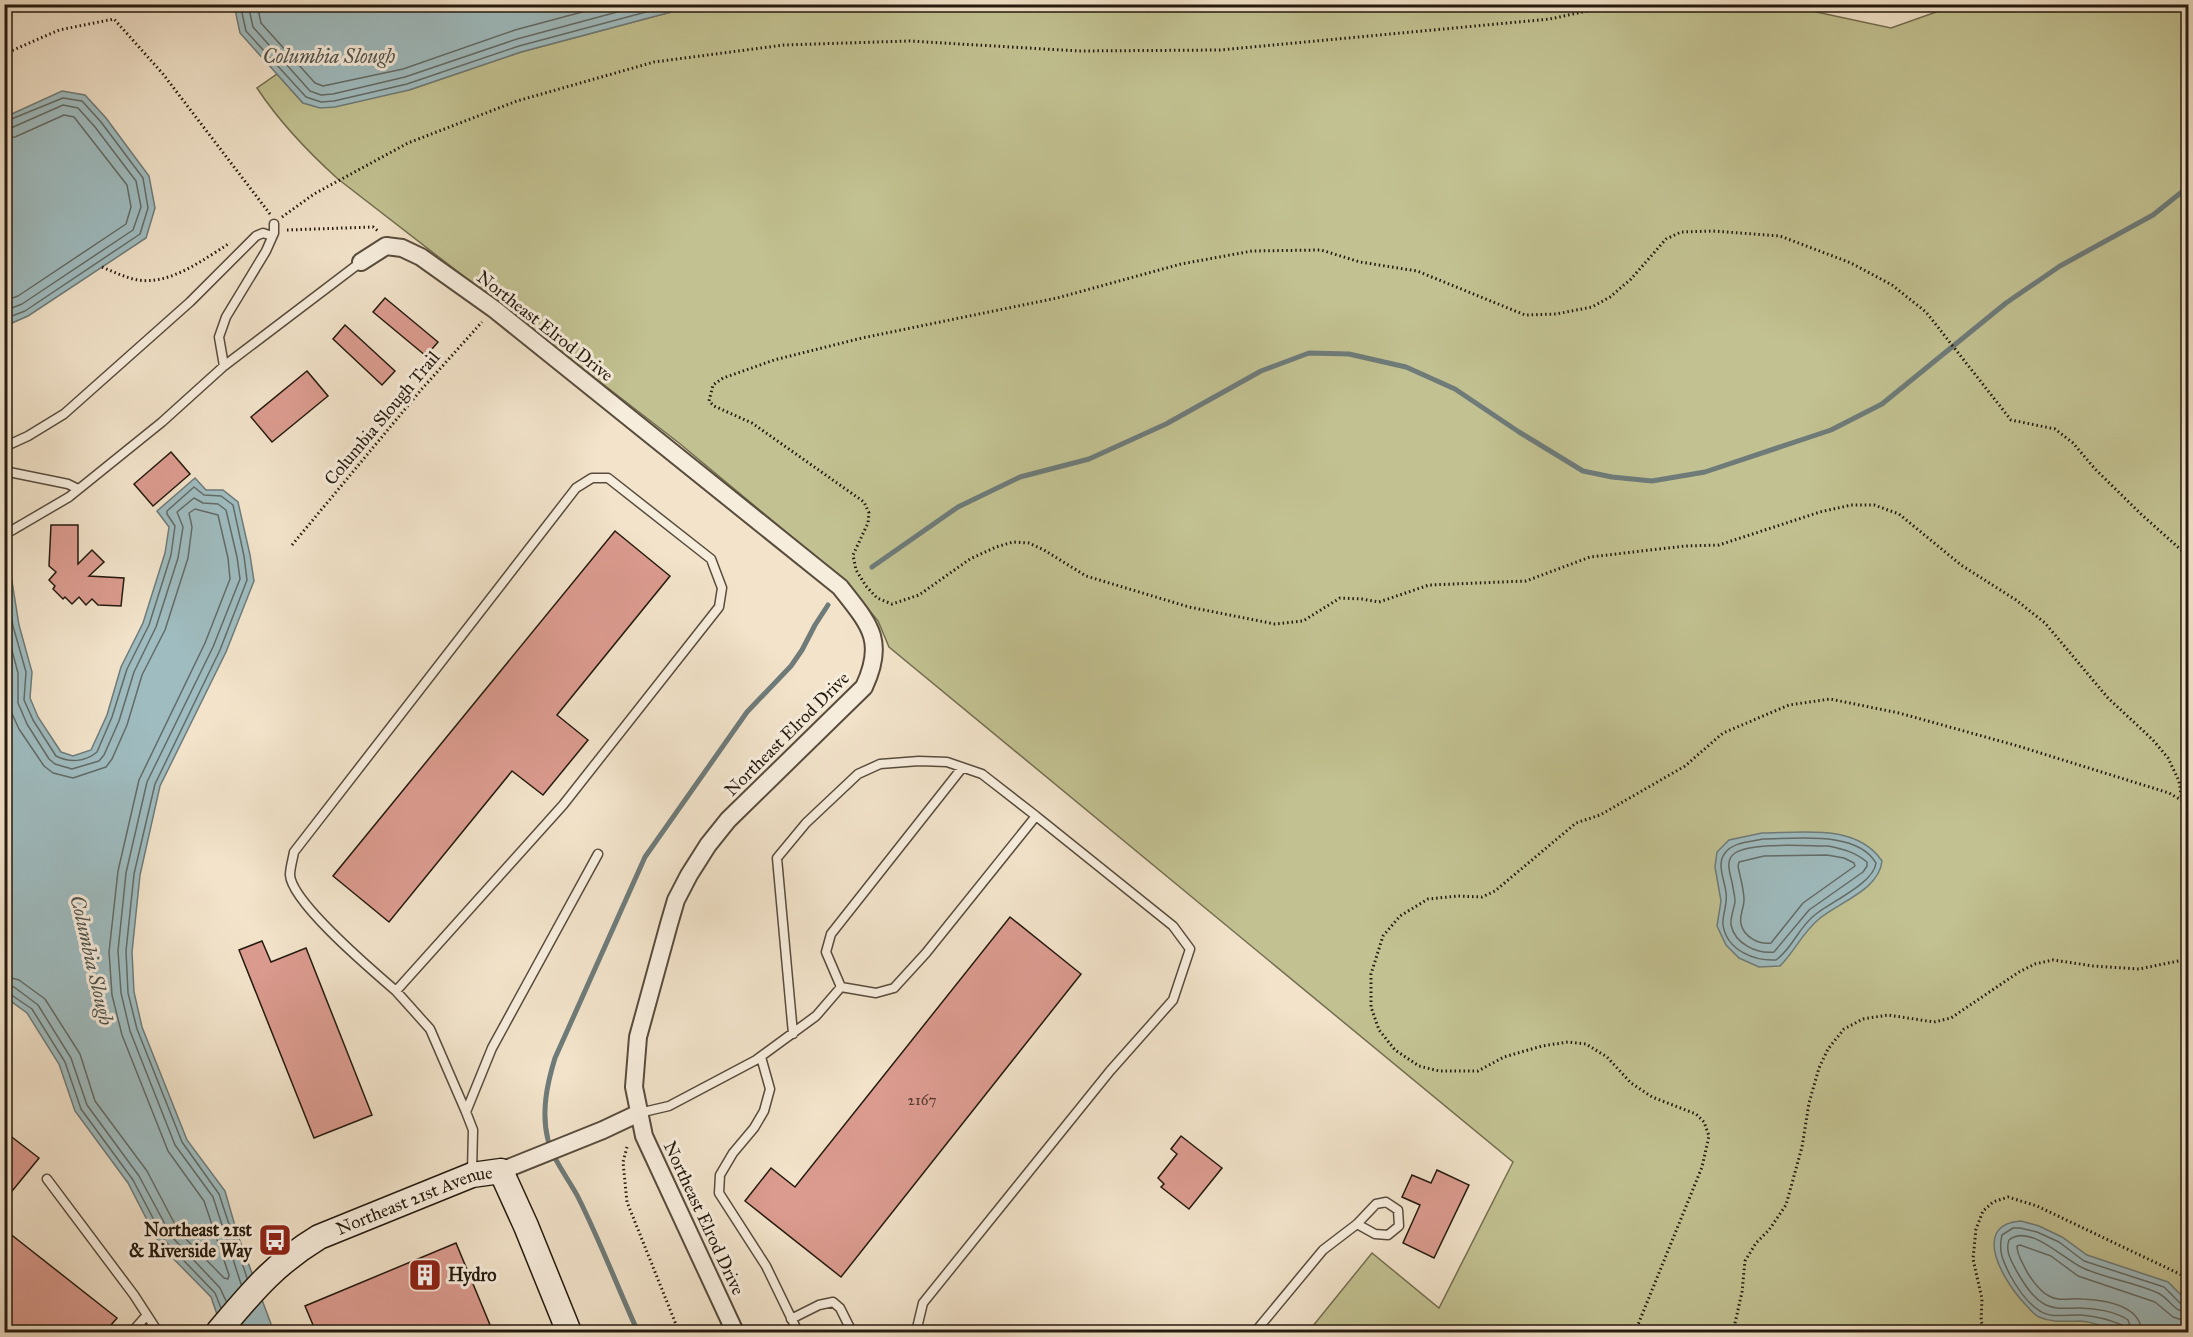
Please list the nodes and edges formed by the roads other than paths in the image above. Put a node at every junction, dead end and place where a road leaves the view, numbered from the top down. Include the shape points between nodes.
1 (274, 224) road end
2 (272, 236) junction
3 (361, 262) joint
4 (224, 366) junction
5 (4, 447) edge
6 (4, 471) edge
7 (78, 489) junction
8 (4, 535) edge
9 (962, 768) junction
10 (1036, 816) junction
11 (598, 854) dead end
12 (841, 987) junction
13 (396, 991) junction
14 (793, 1034) junction
15 (761, 1057) junction
16 (466, 1112) junction
17 (639, 1113) junction
18 (512, 1167) junction
19 (472, 1175) junction
20 (47, 1179) dead end
21 (1357, 1224) junction
22 (147, 1315) junction
23 (791, 1319) junction
24 (132, 1332) edge
25 (159, 1332) edge
26 (218, 1332) edge
27 (569, 1332) edge
28 (735, 1332) edge
29 (798, 1332) edge
30 (852, 1332) edge
31 (916, 1332) edge
32 (1255, 1332) edge

1 - 2 lane
2 - 4 lane via 226,317 219,337
2 - 5 lane via 256,236 190,302 64,414
3 - 4 lane
3 - 17 street, Northeast Elrod Drive via 386,246 402,248 494,309 840,587 872,632 873,665 864,687 728,820 708,845 676,900 638,1037 634,1087
4 - 7 lane
6 - 7 lane
7 - 8 lane
9 - 10 lane via 982,774
9 - 12 lane via 831,934 826,952
9 - 14 lane via 947,762 880,764 858,774 806,823 777,858
10 - 12 lane via 894,988 876,993
10 - 31 lane via 1173,926 1190,949 1173,1000 1110,1071 923,1303
11 - 16 lane via 492,1048
12 - 14 lane via 816,1016
13 - 13 lane via 562,805 719,607 722,588 711,559 608,478 591,478 576,489 294,852 290,875 300,897
13 - 16 lane via 430,1029
14 - 15 lane
15 - 17 lane via 669,1106
15 - 23 lane via 770,1089 764,1111 720,1175 719,1193 766,1266
16 - 19 lane via 473,1130
17 - 18 street, Northeast 21st Avenue
17 - 28 street, Northeast Elrod Drive via 645,1136
18 - 19 street, Northeast 21st Avenue
18 - 27 street via 526,1226
19 - 26 street, Northeast 21st Avenue via 338,1227 297,1251 261,1281
20 - 22 lane
21 - 21 lane via 1376,1204 1386,1202 1398,1210 1399,1226 1388,1235 1376,1234
21 - 32 lane via 1323,1250
22 - 24 lane
22 - 25 lane
23 - 29 lane
23 - 30 lane via 833,1302

